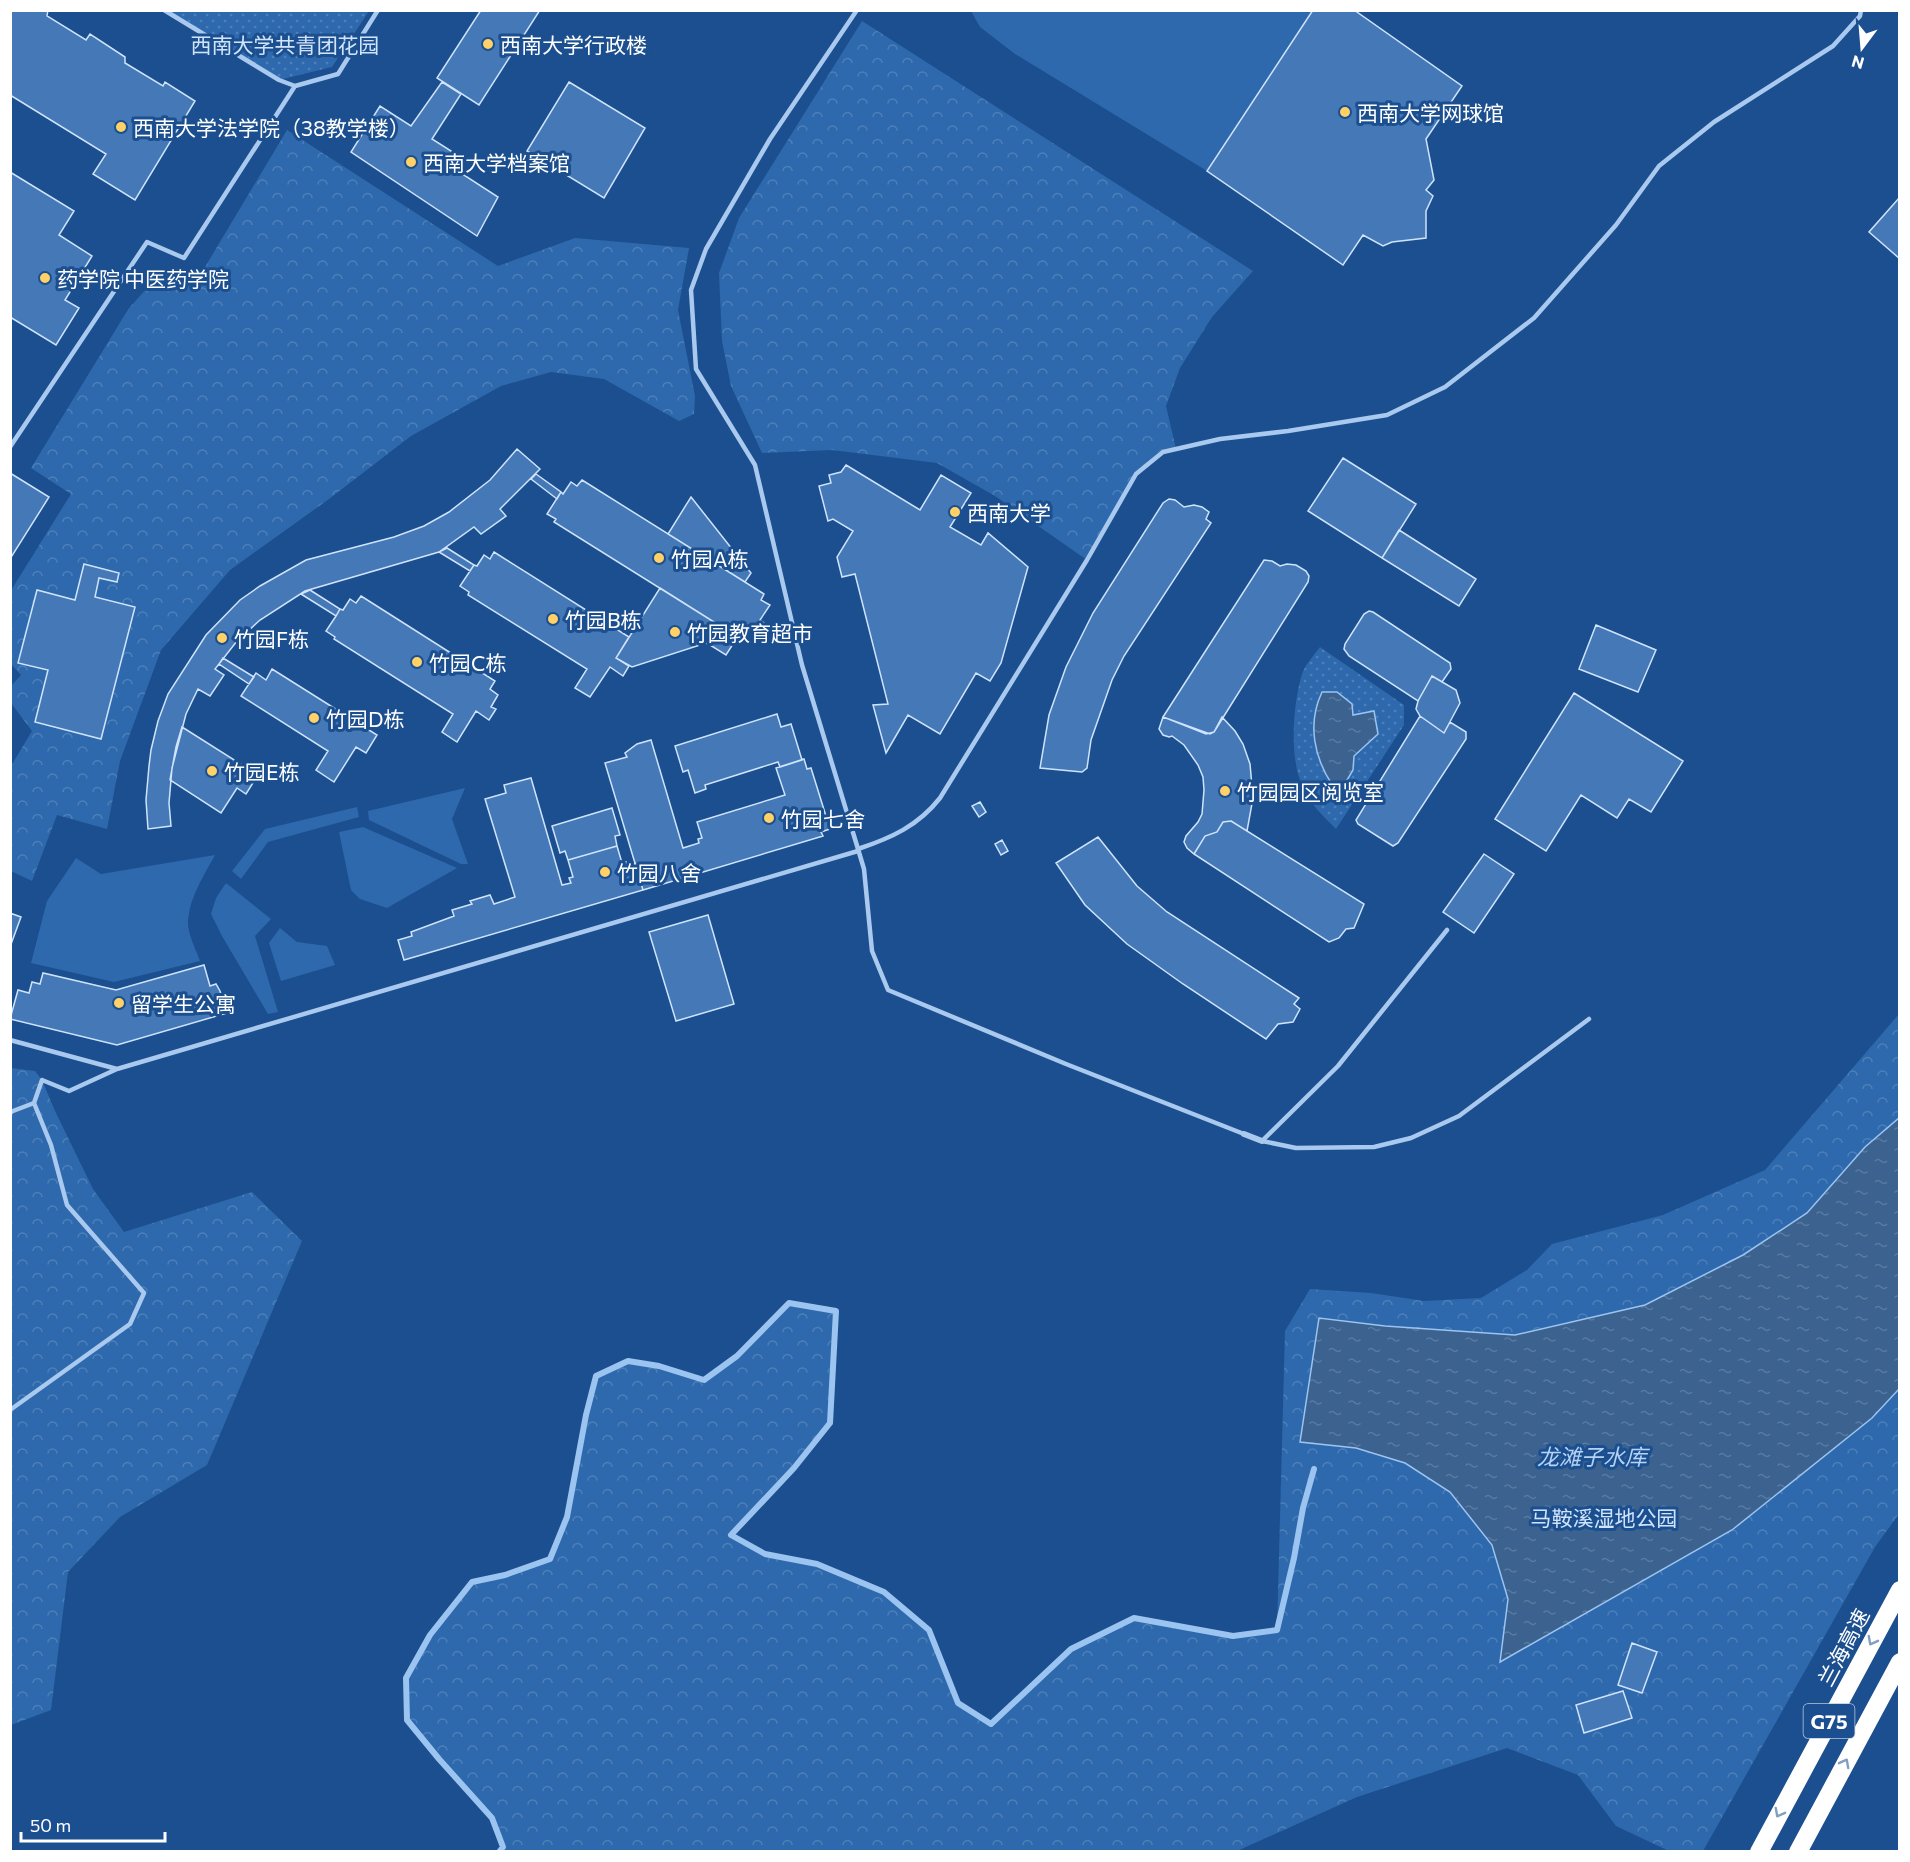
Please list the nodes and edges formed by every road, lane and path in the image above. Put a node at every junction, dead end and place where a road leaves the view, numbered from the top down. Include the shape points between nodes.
1 (164, 10) edge
2 (378, 10) edge
3 (857, 10) edge
4 (1862, 10) edge
5 (295, 86) junction
6 (10, 447) edge
7 (858, 850) junction
8 (1447, 930) dead end
9 (1589, 1019) dead end
10 (10, 1040) edge
11 (117, 1068) junction
12 (34, 1103) junction
13 (10, 1113) edge
14 (1244, 1134) joint
15 (1262, 1141) junction
16 (10, 1410) edge
17 (1899, 1590) edge
18 (1899, 1662) edge
19 (1759, 1851) edge
20 (1798, 1851) edge

1 - 5 lane
2 - 5 lane via 338,74
3 - 7 lane via 770,139 706,249 691,290 696,369 755,465 802,665
4 - 7 lane via 1833,46 1714,122 1659,166 1616,225 1534,318 1445,387 1387,415 1220,439 1163,452 1136,474 940,798 930,811 902,832
5 - 6 lane via 184,258 147,242
7 - 11 lane
7 - 14 lane via 864,869 872,951 888,990
8 - 15 lane via 1338,1066
9 - 15 lane via 1459,1116 1411,1138 1374,1147 1296,1148
10 - 11 lane
11 - 12 lane via 69,1091 42,1080
12 - 13 lane
12 - 16 lane via 51,1145 67,1205 144,1293 130,1324
14 - 15 street
17 -> 19 highway, 兰海高速 / G75
20 -> 18 highway, G75

